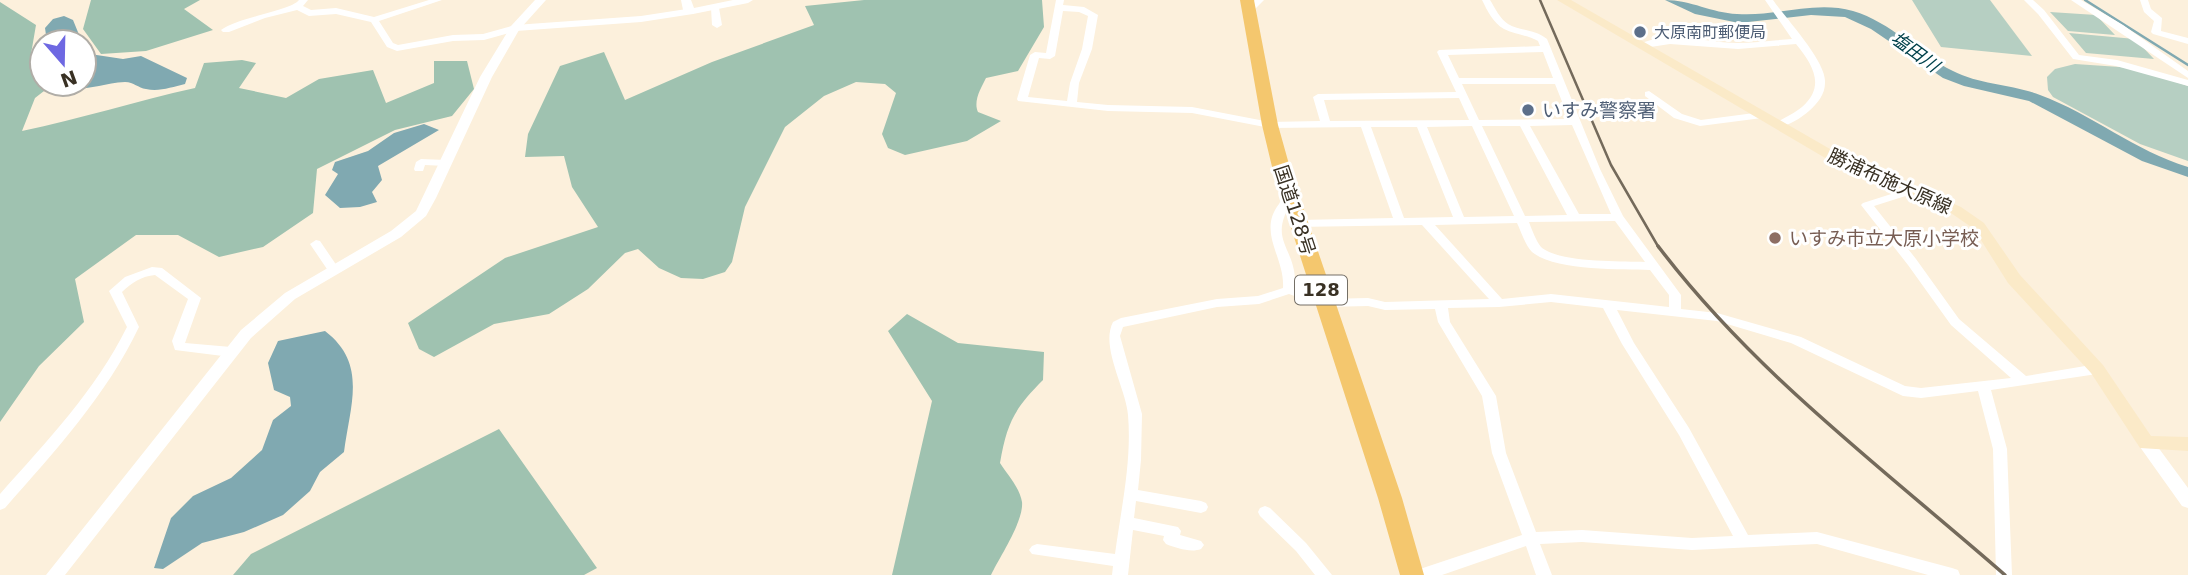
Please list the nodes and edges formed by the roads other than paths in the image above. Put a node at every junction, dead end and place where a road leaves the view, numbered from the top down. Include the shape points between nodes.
1 (541, 0) edge
2 (686, 0) edge
3 (748, 0) edge
4 (1486, 0) edge
5 (1563, 0) edge
6 (1769, 0) edge
7 (2028, 0) edge
8 (2075, 0) edge
9 (2144, 0) edge
10 (301, 3) edge
11 (439, 3) edge
12 (1252, 3) edge
13 (1060, 4) edge
14 (715, 8) junction
15 (693, 11) junction
16 (1776, 13) joint
17 (374, 20) junction
18 (717, 25) dead end
19 (515, 28) junction
20 (226, 30) dead end
21 (1799, 41) junction
22 (2188, 41) edge
23 (1644, 45) junction
24 (1546, 49) junction
25 (2188, 75) edge
26 (1455, 81) junction
27 (1559, 81) junction
28 (2188, 83) edge
29 (1649, 94) dead end
30 (1462, 95) junction
31 (1072, 104) junction
32 (1762, 115) junction
33 (1523, 122) junction
34 (1575, 122) junction
35 (1475, 123) junction
36 (1365, 124) junction
37 (1421, 124) junction
38 (1270, 125) junction
39 (1326, 125) junction
40 (1779, 125) junction
41 (446, 163) junction
42 (419, 169) dead end
43 (1911, 191) junction
44 (1290, 196) junction
45 (1618, 217) junction
46 (1575, 218) junction
47 (1520, 219) junction
48 (1425, 221) junction
49 (1461, 221) junction
50 (1400, 222) junction
51 (1299, 224) junction
52 (316, 244) dead end
53 (1654, 267) junction
54 (333, 269) junction
55 (1289, 290) junction
56 (1325, 303) junction
57 (1499, 303) junction
58 (1607, 303) junction
59 (1441, 305) junction
60 (1675, 310) junction
61 (231, 352) junction
62 (2097, 369) junction
63 (2023, 381) junction
64 (1983, 386) junction
65 (2146, 443) junction
66 (2188, 444) edge
67 (1129, 494) junction
68 (2188, 501) edge
69 (0, 504) edge
70 (1201, 507) dead end
71 (1265, 512) dead end
72 (1126, 523) junction
73 (1530, 538) junction
74 (1744, 542) junction
75 (1196, 545) dead end
76 (1037, 550) dead end
77 (1121, 568) edge
78 (55, 575) edge
79 (1324, 575) edge
80 (1412, 575) edge
81 (1423, 575) edge
82 (1544, 575) edge
83 (1952, 575) edge
84 (2004, 575) edge

1 - 19 street
2 - 15 street
3 - 14 street
4 - 24 street via 1498,23 1533,34 1542,39
5 - 23 main road, 勝浦布施大原線
6 - 16 street
7 - 28 street via 2076,57
8 - 25 street
9 - 22 street via 2147,10 2159,20 2156,32
10 - 17 street via 309,13 336,11
10 - 20 street
11 - 17 street
12 - 38 highway, 国道128号 / 128
13 - 31 street via 1093,15
13 - 31 street via 1050,56 1035,55 1022,99
14 - 15 street
14 - 18 street
15 - 19 street
16 - 21 street
17 - 19 street via 390,45 397,48 484,37
19 - 41 street via 474,99
21 - 23 street
21 - 40 street via 1821,71 1821,89 1804,109
23 - 32 main road, 勝浦布施大原線
24 - 26 street via 1442,52
24 - 27 street
26 - 27 street
26 - 30 street
27 - 34 street
29 - 32 street via 1678,116 1700,123
30 - 35 street
30 - 39 street via 1318,97
31 - 38 street via 1192,110
32 - 40 main road, 勝浦布施大原線
33 - 34 street
33 - 35 street
33 - 46 street
34 - 45 street
35 - 37 street
35 - 47 street
36 - 37 street
36 - 39 street
36 - 50 street
37 - 49 street
38 - 39 street
38 - 44 highway, 国道128号 / 128
40 - 43 main road, 勝浦布施大原線 via 1832,156
41 - 42 street via 421,162
41 - 54 street via 421,213 369,252
43 - 62 main road, 勝浦布施大原線 via 1956,210 1979,226 2014,279
43 - 63 street via 1867,205 1955,322
44 - 51 highway, 国道128号 / 128
44 - 55 street via 1276,210 1275,219 1291,281
45 - 46 street
45 - 53 street
46 - 47 street
47 - 49 street
47 - 53 street via 1535,248 1552,257
48 - 49 street
48 - 50 street
48 - 57 street
50 - 51 street
51 - 56 highway, 国道128号 / 128
52 - 54 street
53 - 60 street via 1675,295
54 - 61 street via 265,315
55 - 56 street
55 - 67 street via 1259,300 1217,303 1117,325 1114,336 1135,414
56 - 59 street
56 - 80 highway, 国道128号 / 128
57 - 58 street via 1551,298
57 - 59 street
58 - 60 street
58 - 74 street
59 - 73 street via 1444,322 1489,396 1499,453
60 - 64 street via 1732,320 1796,340 1903,391
61 - 69 street via 180,347 178,341 195,298 158,271 120,285 115,291 133,327 122,353
61 - 78 street
62 - 63 street
62 - 65 main road, 勝浦布施大原線
63 - 64 street
64 - 84 street via 2000,449
65 - 66 main road
65 - 68 street
67 - 70 street
67 - 72 street
71 - 79 street
72 - 75 street via 1172,531 1171,540
72 - 77 street
73 - 74 street
73 - 81 street
73 - 82 street
74 - 83 street via 1817,538
76 - 77 street

